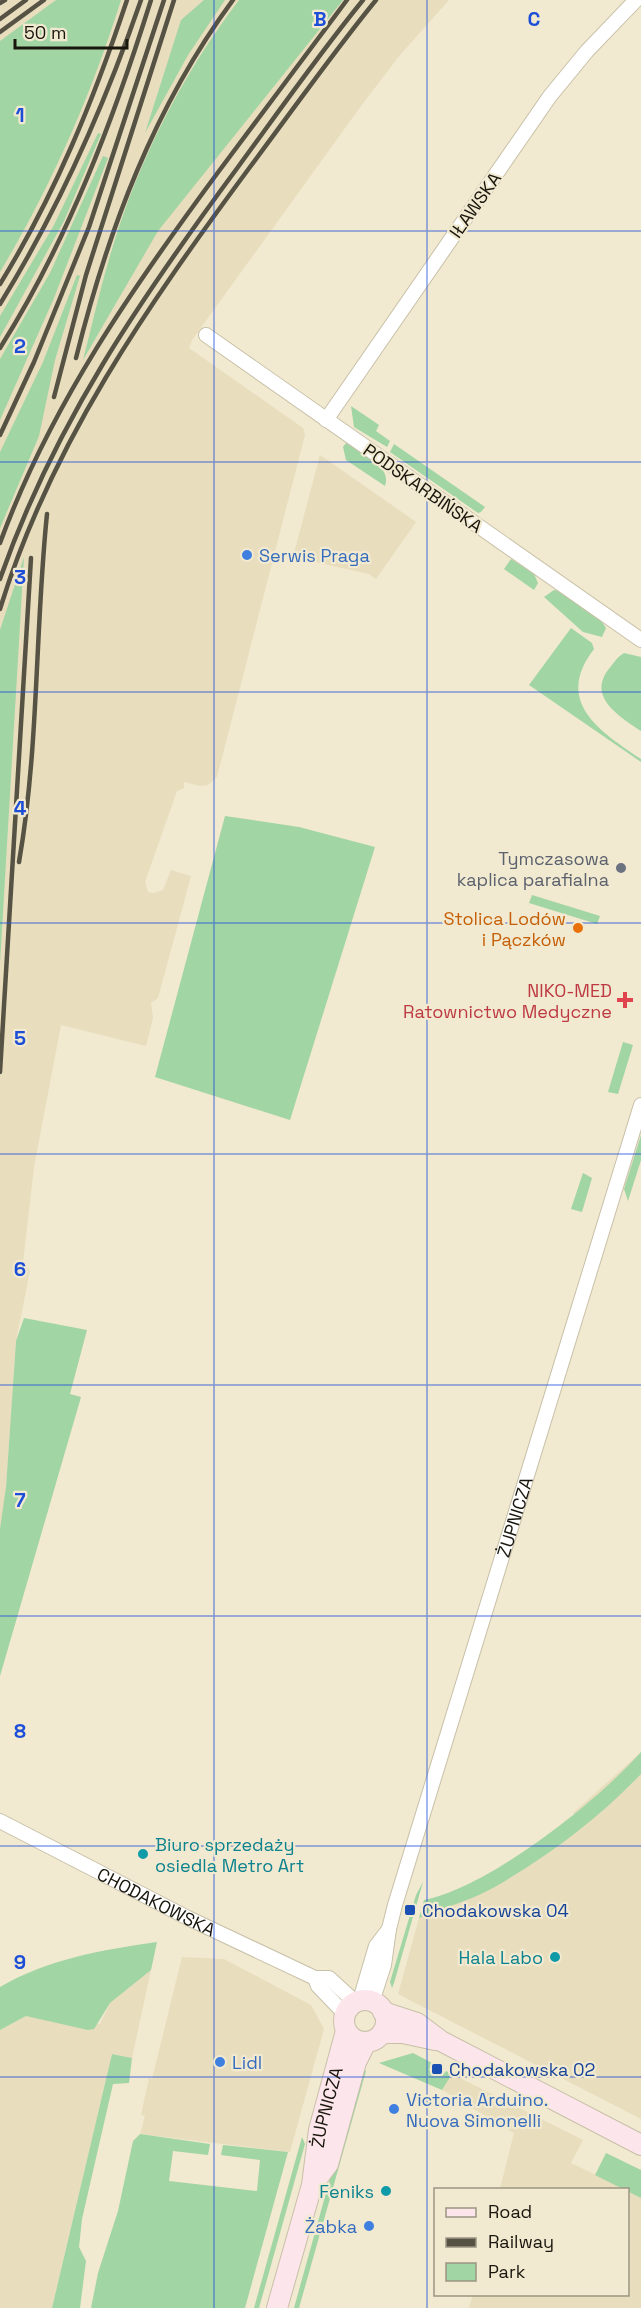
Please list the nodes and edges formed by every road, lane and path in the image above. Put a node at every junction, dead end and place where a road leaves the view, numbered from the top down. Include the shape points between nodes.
1 (636, 0) edge
2 (206, 335) dead end
3 (326, 420) junction
4 (641, 640) edge
5 (641, 1106) edge
6 (0, 1821) edge
7 (360, 2010) junction
8 (374, 2038) junction
9 (441, 2041) junction
10 (641, 2145) edge
11 (312, 2185) junction
12 (277, 2308) edge

1 - 3 street, IŁAWSKA via 550,96
2 - 3 street, PODSKARBIŃSKA
3 - 4 street, PODSKARBIŃSKA
5 - 7 street, ŻUPNICZA via 389,1929 388,1949
6 - 7 street, CHODAKOWSKA via 188,1918 315,1978 329,1978
7 - 8 street via 386,2022
7 - 8 street via 355,2040
7 - 9 street, CHODAKOWSKA via 417,2023
7 - 11 street, ŻUPNICZA via 319,2130
8 - 9 street, CHODAKOWSKA via 403,2033
8 - 11 street, ŻUPNICZA via 356,2062 327,2164
9 - 10 street, CHODAKOWSKA
11 - 12 street, ŻUPNICZA

